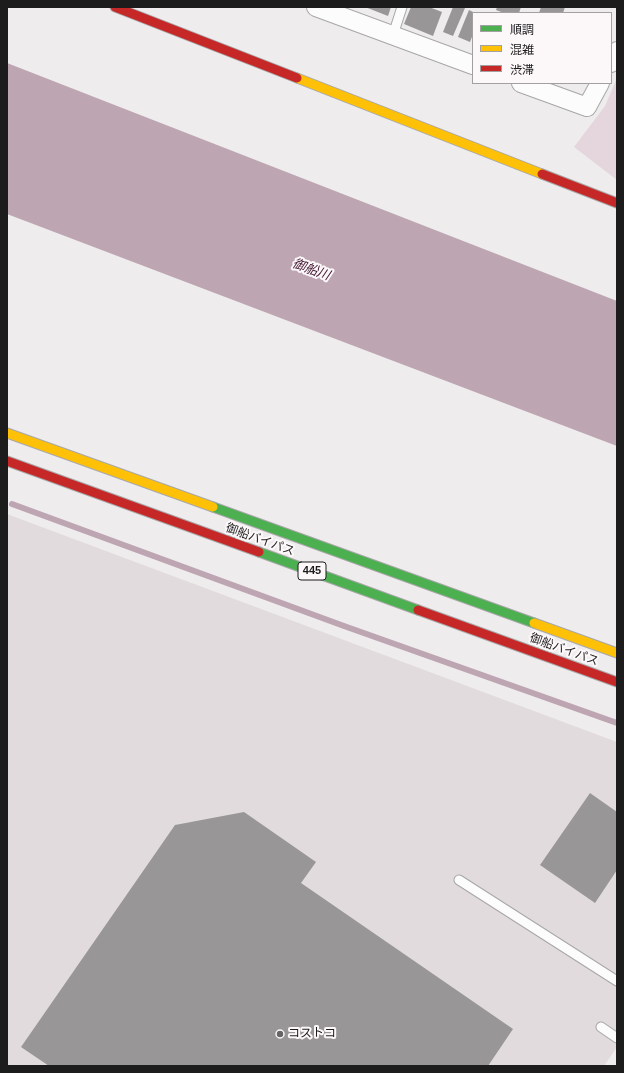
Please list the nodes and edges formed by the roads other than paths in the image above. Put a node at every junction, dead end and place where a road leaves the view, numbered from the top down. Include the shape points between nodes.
1 (115, 7) edge
2 (316, 7) edge
3 (402, 7) edge
4 (393, 35) junction
5 (617, 51) edge
6 (612, 61) edge
7 (472, 65) edge
8 (524, 84) edge
9 (599, 84) edge
10 (617, 203) edge
11 (7, 433) edge
12 (7, 461) edge
13 (617, 653) edge
14 (617, 682) edge
15 (459, 880) dead end
16 (617, 981) edge
17 (602, 1027) dead end
18 (617, 1038) edge

1 - 10 main road
2 - 4 street
3 - 4 lane
4 - 7 street
5 - 6 street
8 - 9 street via 587,108
11 - 13 main road, 御船バイパス / 445
12 - 14 main road, 御船バイパス / 445
15 - 16 lane
17 - 18 lane

